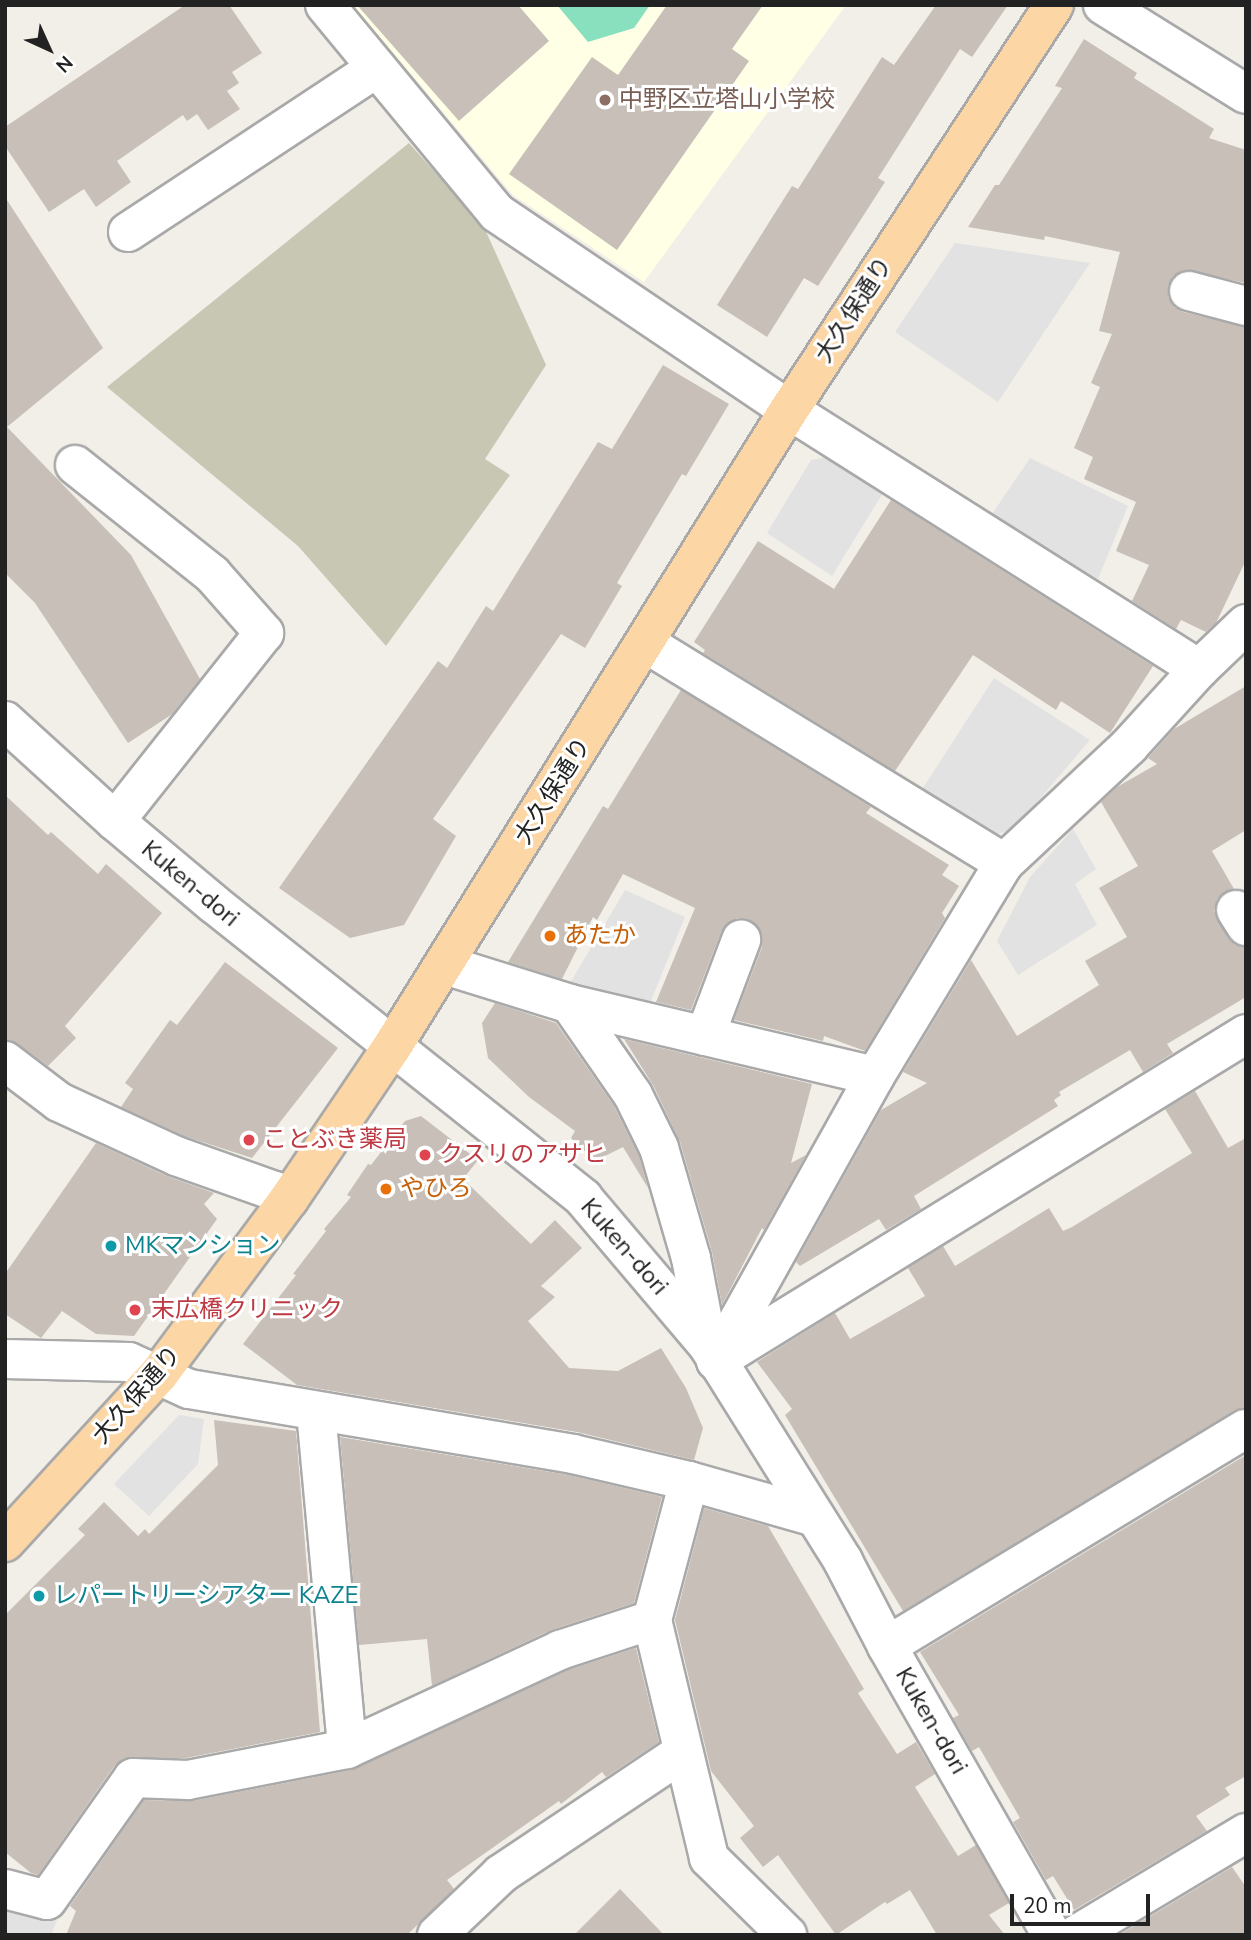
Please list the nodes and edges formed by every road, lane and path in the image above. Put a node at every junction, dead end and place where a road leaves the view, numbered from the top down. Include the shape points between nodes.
1 (325, 5) edge
2 (1054, 5) edge
3 (1103, 5) edge
4 (377, 68) junction
5 (1246, 94) edge
6 (128, 232) dead end
7 (1189, 291) dead end
8 (1246, 306) edge
9 (789, 410) junction
10 (75, 465) dead end
11 (1246, 624) edge
12 (645, 643) junction
13 (1199, 669) junction
14 (5, 722) edge
15 (115, 821) junction
16 (1004, 863) junction
17 (741, 940) dead end
18 (445, 965) junction
19 (570, 1004) junction
20 (1246, 1034) edge
21 (705, 1036) junction
22 (392, 1047) junction
23 (5, 1061) edge
24 (875, 1076) junction
25 (289, 1199) junction
26 (712, 1353) junction
27 (5, 1359) edge
28 (159, 1374) junction
29 (316, 1412) junction
30 (1246, 1429) edge
31 (689, 1481) junction
32 (815, 1517) junction
33 (5, 1542) edge
34 (652, 1620) junction
35 (887, 1646) junction
36 (347, 1749) junction
37 (683, 1752) junction
38 (1246, 1833) edge
39 (5, 1889) edge
40 (437, 1935) edge
41 (786, 1935) edge
42 (1052, 1935) edge
43 (1076, 1935) edge

1 - 4 street
2 - 9 main road, 大久保通り
3 - 5 street
4 - 6 street
4 - 9 street via 498,213
7 - 8 street
9 - 12 main road, 大久保通り
9 - 13 street
10 - 15 street via 212,574 264,633
11 - 13 street
12 - 16 street
12 - 18 main road, 大久保通り
13 - 16 street via 1129,746
14 - 15 street, Kuken-dori
15 - 22 street, Kuken-dori
16 - 24 street
17 - 21 street
18 - 19 street
18 - 22 main road, 大久保通り
19 - 21 street
19 - 26 street via 633,1095 659,1148
20 - 26 street
21 - 24 street
22 - 25 main road, 大久保通り
22 - 26 street, Kuken-dori via 583,1198
23 - 25 street via 59,1101 176,1156
24 - 26 street
25 - 28 main road, 大久保通り
26 - 32 street, Kuken-dori
27 - 28 street via 129,1362
28 - 29 street via 189,1389
28 - 33 main road, 大久保通り
29 - 31 street via 573,1454
29 - 36 street
30 - 35 street
31 - 32 street
31 - 34 street
32 - 35 street, Kuken-dori
34 - 36 street via 560,1650
34 - 37 street
35 - 42 street, Kuken-dori
36 - 39 street via 188,1780 133,1778 47,1900
37 - 40 street via 501,1874
37 - 41 street via 709,1858
38 - 43 street

